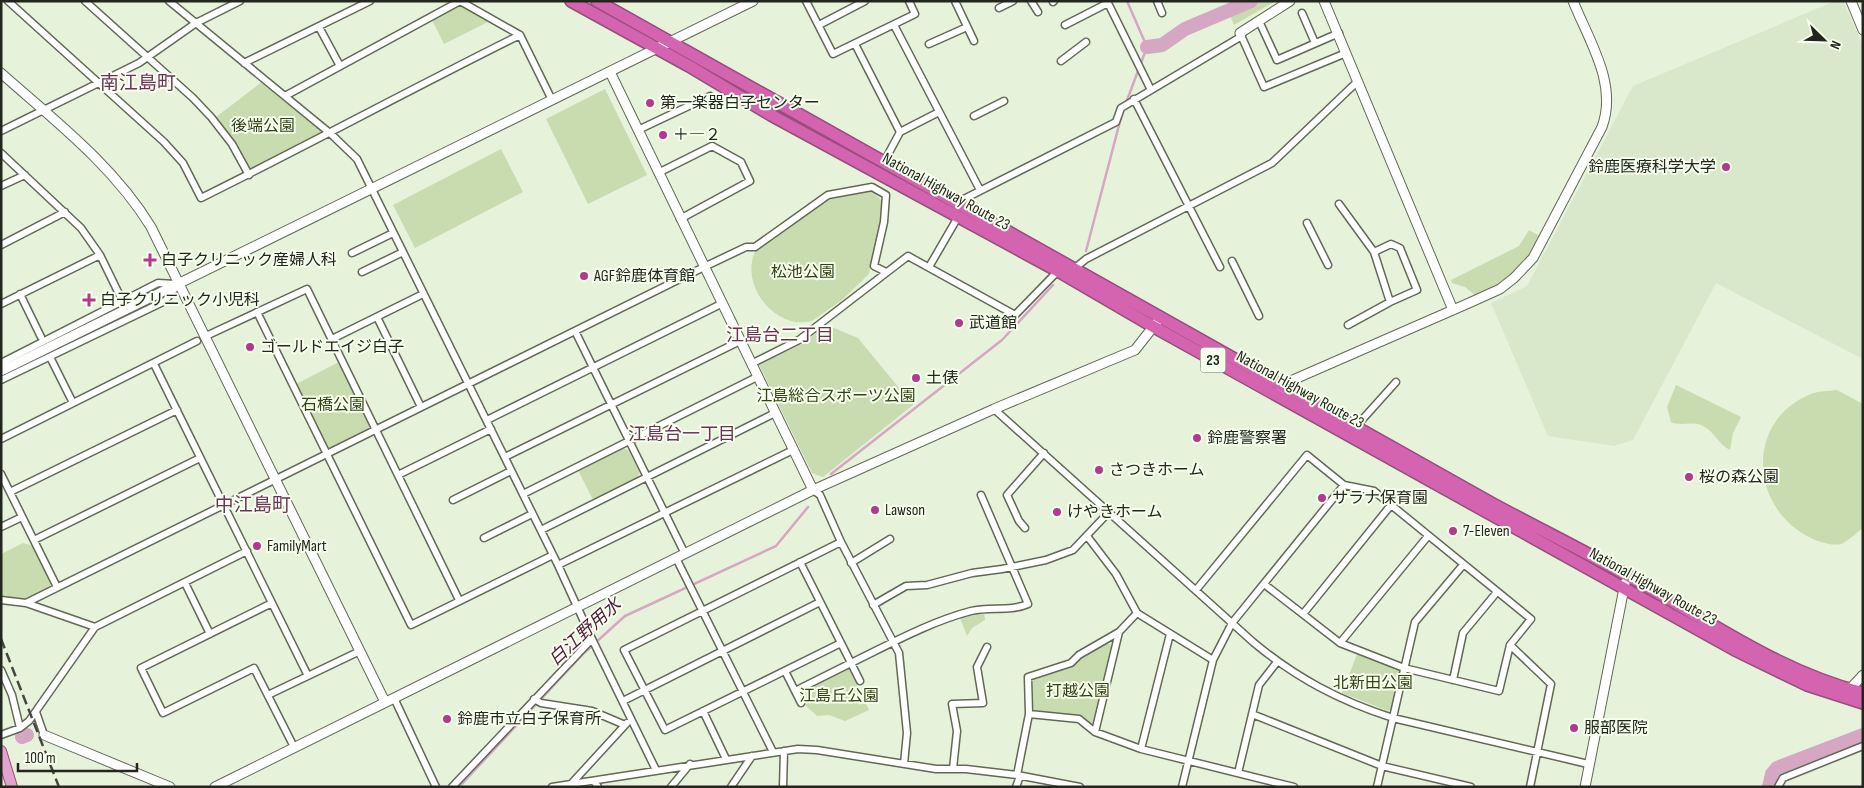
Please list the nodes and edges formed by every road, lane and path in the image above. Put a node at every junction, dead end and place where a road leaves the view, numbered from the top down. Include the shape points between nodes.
1 (8, 1) edge
2 (85, 1) edge
3 (169, 1) edge
4 (240, 1) edge
5 (370, 1) edge
6 (460, 1) edge
7 (571, 1) edge
8 (597, 1) edge
9 (753, 1) edge
10 (806, 1) edge
11 (865, 1) edge
12 (909, 1) edge
13 (955, 1) edge
14 (1013, 1) edge
15 (1031, 1) edge
16 (1157, 1) edge
17 (1290, 1) edge
18 (1324, 1) edge
19 (1573, 1) edge
20 (1851, 1) edge
21 (1108, 2) edge
22 (999, 8) dead end
23 (1038, 12) dead end
24 (1162, 13) dead end
25 (1302, 13) dead end
26 (1259, 22) junction
27 (196, 23) junction
28 (819, 25) junction
29 (894, 25) junction
30 (1065, 25) dead end
31 (319, 26) junction
32 (967, 27) junction
33 (1863, 30) edge
34 (1339, 33) junction
35 (1241, 34) junction
36 (520, 35) junction
37 (672, 42) junction
38 (974, 42) dead end
39 (1086, 42) dead end
40 (1316, 43) junction
41 (855, 44) junction
42 (929, 44) dead end
43 (657, 49) junction
44 (1346, 53) junction
45 (148, 57) junction
46 (1061, 61) dead end
47 (244, 63) junction
48 (340, 66) junction
49 (610, 72) junction
50 (1, 73) edge
51 (1358, 80) junction
52 (98, 82) junction
53 (1150, 88) junction
54 (285, 96) junction
55 (710, 96) dead end
56 (552, 100) junction
57 (1132, 100) junction
58 (1004, 101) dead end
59 (43, 110) junction
60 (939, 112) junction
61 (974, 116) dead end
62 (638, 130) junction
63 (1, 131) edge
64 (900, 132) junction
65 (332, 134) junction
66 (1, 153) edge
67 (884, 162) junction
68 (658, 173) junction
69 (249, 174) junction
70 (25, 175) junction
71 (1, 186) edge
72 (372, 189) junction
73 (980, 190) junction
74 (958, 202) junction
75 (1339, 204) dead end
76 (1188, 207) junction
77 (66, 212) junction
78 (958, 217) junction
79 (680, 219) junction
80 (1307, 223) dead end
81 (393, 233) junction
82 (1, 245) edge
83 (403, 252) junction
84 (1374, 252) junction
85 (352, 253) dead end
86 (100, 255) junction
87 (1232, 261) dead end
88 (1328, 265) dead end
89 (704, 267) junction
90 (929, 267) junction
91 (1220, 267) dead end
92 (1075, 268) junction
93 (1058, 271) junction
94 (362, 272) dead end
95 (886, 272) junction
96 (179, 284) junction
97 (20, 294) junction
98 (423, 294) junction
99 (121, 298) dead end
100 (1390, 302) junction
101 (1, 304) edge
102 (721, 304) junction
103 (1453, 310) junction
104 (257, 312) junction
105 (1161, 316) junction
106 (1259, 316) dead end
107 (377, 317) junction
108 (1348, 326) dead end
109 (1154, 328) junction
110 (575, 331) junction
111 (41, 338) dead end
112 (201, 339) junction
113 (332, 339) junction
114 (740, 341) junction
115 (50, 357) junction
116 (1, 363) edge
117 (154, 364) junction
118 (751, 364) junction
119 (593, 368) junction
120 (1, 371) edge
121 (758, 377) junction
122 (1, 380) edge
123 (1396, 382) dead end
124 (468, 384) junction
125 (1284, 385) junction
126 (1278, 396) junction
127 (73, 403) junction
128 (611, 404) junction
129 (421, 407) junction
130 (994, 409) junction
131 (177, 410) junction
132 (776, 413) junction
133 (487, 420) junction
134 (1361, 421) dead end
135 (491, 429) junction
136 (376, 430) junction
137 (1, 439) edge
138 (629, 441) junction
139 (793, 450) junction
140 (326, 453) junction
141 (1044, 453) junction
142 (505, 457) junction
143 (200, 458) junction
144 (511, 471) junction
145 (1, 474) edge
146 (398, 475) junction
147 (647, 477) junction
148 (276, 479) junction
149 (1344, 485) junction
150 (813, 490) junction
151 (10, 492) junction
152 (523, 494) junction
153 (981, 495) dead end
154 (453, 500) dead end
155 (224, 505) junction
156 (1391, 505) junction
157 (1109, 512) junction
158 (666, 513) junction
159 (532, 514) junction
160 (22, 517) junction
161 (1, 527) edge
162 (1025, 528) dead end
163 (541, 530) junction
164 (1087, 536) junction
165 (1428, 536) junction
166 (484, 538) dead end
167 (890, 539) dead end
168 (34, 540) junction
169 (841, 542) junction
170 (248, 551) junction
171 (553, 554) junction
172 (685, 554) junction
173 (676, 558) junction
174 (800, 562) junction
175 (851, 563) junction
176 (558, 565) junction
177 (1463, 565) junction
178 (1011, 567) junction
179 (1628, 576) junction
180 (185, 583) junction
181 (1264, 584) junction
182 (57, 587) junction
183 (1622, 588) junction
184 (1196, 590) junction
185 (1497, 592) junction
186 (1, 600) edge
187 (459, 600) junction
188 (820, 602) junction
189 (272, 603) junction
190 (26, 604) junction
191 (873, 605) junction
192 (578, 607) junction
193 (703, 610) junction
194 (1137, 613) junction
195 (1302, 614) junction
196 (1232, 623) junction
197 (95, 627) junction
198 (1119, 632) junction
199 (210, 634) junction
200 (1170, 634) junction
201 (594, 642) junction
202 (893, 642) junction
203 (841, 643) junction
204 (1340, 643) junction
205 (1510, 645) junction
206 (987, 647) dead end
207 (723, 650) junction
208 (360, 651) junction
209 (1213, 660) junction
210 (852, 662) junction
211 (1277, 662) junction
212 (1404, 668) junction
213 (1, 670) edge
214 (785, 670) junction
215 (1863, 675) edge
216 (308, 676) junction
217 (1453, 680) junction
218 (860, 681) dead end
219 (645, 690) junction
220 (1849, 690) junction
221 (743, 691) junction
222 (795, 691) junction
223 (1863, 693) edge
224 (268, 695) junction
225 (394, 698) junction
226 (537, 701) junction
227 (622, 701) junction
228 (385, 702) junction
229 (800, 703) dead end
230 (1863, 704) edge
231 (703, 711) junction
232 (36, 712) junction
233 (1029, 714) junction
234 (1252, 714) junction
235 (631, 718) junction
236 (1393, 718) junction
237 (625, 725) junction
238 (20, 728) junction
239 (1095, 732) junction
240 (1, 735) edge
241 (44, 735) joint
242 (1863, 746) edge
243 (294, 747) junction
244 (1141, 749) junction
245 (1, 751) edge
246 (784, 751) junction
247 (773, 752) junction
248 (1537, 752) junction
249 (752, 756) junction
250 (726, 759) junction
251 (1188, 761) junction
252 (690, 764) junction
253 (904, 764) junction
254 (1588, 764) junction
255 (1382, 766) junction
256 (953, 769) junction
257 (656, 770) junction
258 (1238, 773) junction
259 (1018, 775) junction
260 (594, 781) junction
261 (572, 784) junction
262 (1447, 784) edge
263 (12, 787) edge
264 (170, 787) edge
265 (215, 787) edge
266 (436, 787) edge
267 (452, 787) edge
268 (554, 787) edge
269 (598, 787) edge
270 (671, 787) edge
271 (731, 787) edge
272 (783, 787) edge
273 (1016, 787) edge
274 (1080, 787) edge
275 (1182, 787) edge
276 (1294, 787) edge
277 (1377, 787) edge
278 (1471, 787) edge
279 (1530, 787) edge
280 (1585, 787) edge
281 (1778, 787) edge

1 - 52 street
2 - 45 street
3 - 27 street
4 - 27 street
5 - 31 street
6 - 36 street
6 - 48 street
7 - 43 highway, National Highway Route 23 / 23
8 - 37 highway, National Highway Route 23 / 23
9 - 37 street
10 - 28 street
11 - 28 street
12 - 29 street via 915,14
13 - 32 street
14 - 22 street
15 - 23 street
16 - 24 street
17 - 26 street
18 - 34 street
19 - 103 street via 1606,85 1608,104 1602,127 1529,263 1500,289
20 - 33 street
21 - 30 street
21 - 53 street
25 - 40 street
26 - 35 street
26 - 40 street via 1277,60
27 - 45 street
27 - 47 street
28 - 41 street via 834,54
29 - 41 street
29 - 60 street
31 - 47 street
31 - 48 street
32 - 38 street
32 - 42 street
34 - 40 street
34 - 44 street
35 - 44 street via 1264,87
35 - 53 street
36 - 56 street
36 - 65 street via 402,93
37 - 43 street
37 - 67 highway, National Highway Route 23 / 23
39 - 46 street
41 - 64 street
43 - 49 street
43 - 78 highway, National Highway Route 23 / 23
44 - 51 street
45 - 52 street
45 - 69 street via 223,131
47 - 54 street
48 - 54 street
49 - 56 street
49 - 62 street
50 - 59 street
51 - 76 street via 1272,163
51 - 103 street
52 - 59 street
52 - 69 street via 177,156 201,198
53 - 57 street
54 - 65 street
55 - 62 street
56 - 72 street
57 - 73 street via 1120,108 1116,122
57 - 76 street
58 - 61 street
59 - 63 street
59 - 96 street via 98,160 138,207
60 - 64 street
60 - 73 street
62 - 68 street
64 - 67 street
65 - 69 street
65 - 72 street via 357,159
66 - 70 street
67 - 74 highway, National Highway Route 23 / 23
68 - 79 street
68 - 79 street via 712,146 741,162 750,181
70 - 71 street
70 - 77 street
72 - 81 street
72 - 96 street
73 - 74 street
74 - 92 highway, National Highway Route 23 / 23
75 - 84 street
76 - 91 street
76 - 92 street via 1086,259
77 - 82 street
77 - 86 street
78 - 90 street
78 - 93 highway, National Highway Route 23 / 23
79 - 89 street
80 - 88 street
81 - 83 street
81 - 85 street
83 - 94 street
83 - 98 street
84 - 100 street
84 - 100 street via 1391,244 1400,248 1418,290
86 - 97 street
86 - 99 street
87 - 106 street
89 - 95 street via 746,247 755,247 828,196 872,187 886,195 884,222 874,266
89 - 102 street
89 - 110 street
90 - 93 street via 1015,315
90 - 95 street via 908,256
92 - 105 highway, National Highway Route 23 / 23
93 - 109 highway, National Highway Route 23 / 23
95 - 118 street via 799,340
96 - 112 street
96 - 115 street via 165,301
96 - 116 street via 158,283
96 - 120 street
97 - 101 street
97 - 111 street
98 - 107 street
98 - 124 street
100 - 108 street
102 - 114 street
102 - 119 street
103 - 125 street
104 - 112 street
104 - 113 street via 307,289
104 - 140 street
105 - 109 street
105 - 125 highway, National Highway Route 23 / 23
107 - 113 street
107 - 129 street
109 - 126 highway, National Highway Route 23 / 23
109 - 130 street via 1135,350
110 - 119 street
110 - 124 street
112 - 117 street
112 - 148 street
113 - 136 street
114 - 118 street
114 - 128 street
115 - 122 street
115 - 127 street
117 - 127 street
117 - 131 street
118 - 121 street
119 - 128 street
119 - 133 street
121 - 132 street
121 - 138 street
123 - 134 street
124 - 129 street
124 - 133 street
125 - 126 street
125 - 179 highway, National Highway Route 23 / 23 via 1493,504
126 - 183 highway, National Highway Route 23 / 23
127 - 137 street
128 - 138 street
128 - 142 street
129 - 136 street
130 - 141 street
130 - 150 street
131 - 143 street
131 - 151 street
132 - 139 street
132 - 147 street
133 - 135 street
135 - 142 street
135 - 146 street
136 - 140 street
136 - 146 street
138 - 147 street
138 - 152 street
139 - 150 street
139 - 158 street
140 - 148 street
140 - 187 street via 411,625
141 - 157 street
141 - 162 street via 1007,495
142 - 144 street
143 - 155 street
143 - 168 street
144 - 152 street
144 - 154 street
145 - 151 street
146 - 187 street
147 - 158 street
147 - 163 street
148 - 155 street
148 - 208 street
149 - 156 street via 1374,490
149 - 181 street
149 - 184 street via 1307,455
150 - 169 street via 820,495
150 - 172 street
151 - 160 street
152 - 159 street
153 - 178 street
155 - 170 street
155 - 182 street
156 - 165 street
156 - 195 street
157 - 164 street
157 - 184 street
158 - 172 street
158 - 176 street
159 - 163 street
159 - 166 street
160 - 161 street
160 - 168 street
163 - 171 street
164 - 178 street via 1073,550 1046,560
164 - 194 street via 1116,574
165 - 177 street
165 - 204 street
167 - 175 street
168 - 182 street
169 - 174 street
169 - 175 street
170 - 180 street
170 - 189 street
171 - 176 street
171 - 187 street
172 - 173 street
173 - 192 street
173 - 193 street
174 - 188 street
174 - 193 street
175 - 191 street
176 - 192 street
177 - 185 street
177 - 212 street via 1416,622
178 - 191 street via 927,585 906,586
178 - 202 street via 1028,604 1016,609 973,610
179 - 183 street
179 - 220 highway, National Highway Route 23 / 23 via 1755,650
180 - 197 street
180 - 199 street
181 - 195 street
181 - 196 street
182 - 190 street
183 - 230 highway, National Highway Route 23 / 23 via 1769,669
183 - 254 street
184 - 196 street
185 - 205 street via 1531,619
185 - 217 street via 1462,633
186 - 190 street
188 - 203 street
188 - 207 street
189 - 199 street
189 - 216 street
190 - 197 street
191 - 202 street
192 - 201 street
192 - 225 street
193 - 207 street
193 - 219 street via 624,650
194 - 198 street
194 - 200 street
195 - 204 street
196 - 209 street
196 - 211 street
197 - 232 street
198 - 233 street via 1071,663 1028,677
198 - 239 street
199 - 224 street via 141,668 162,713 254,668
200 - 209 street
200 - 244 street
201 - 226 street
201 - 227 street
202 - 210 street
202 - 253 street via 899,653 906,699 908,733
203 - 210 street
203 - 214 street
204 - 212 street
205 - 217 street via 1499,690
205 - 248 street via 1551,684
206 - 256 street via 977,667 983,702 952,704 957,731
207 - 219 street
207 - 221 street
208 - 216 street
208 - 228 street
209 - 251 street
210 - 218 street
210 - 222 street
211 - 234 street via 1259,685
211 - 236 street via 1334,696
212 - 217 street
212 - 236 street
213 - 238 street via 12,695
214 - 221 street
214 - 222 street
215 - 220 street
216 - 224 street
219 - 227 street
219 - 231 street via 665,730
220 - 223 highway, National Highway Route 23 / 23
221 - 231 street
221 - 247 street
222 - 229 street
224 - 243 street
225 - 228 street
225 - 266 street
226 - 237 street via 592,711
226 - 267 street
227 - 235 street
228 - 243 street
231 - 250 street
232 - 238 street
232 - 241 street
233 - 239 street via 1079,719
233 - 259 street
234 - 255 street
234 - 258 street
235 - 237 street
235 - 257 street
236 - 248 street
236 - 255 street
237 - 261 street
238 - 240 street
239 - 244 street
241 - 264 street
242 - 281 street via 1783,778
243 - 265 street
244 - 251 street
245 - 263 main road
246 - 247 street
246 - 253 street via 817,750
246 - 272 street
247 - 249 street
248 - 254 street
248 - 279 street
249 - 250 street
249 - 271 street
250 - 252 street
251 - 258 street
251 - 275 street
252 - 257 street
252 - 270 street
253 - 256 street
254 - 280 street
255 - 262 street
255 - 277 street
256 - 259 street
257 - 260 street
258 - 276 street
259 - 273 street
259 - 274 street
260 - 261 street
260 - 269 street
261 - 268 street
262 - 278 street

